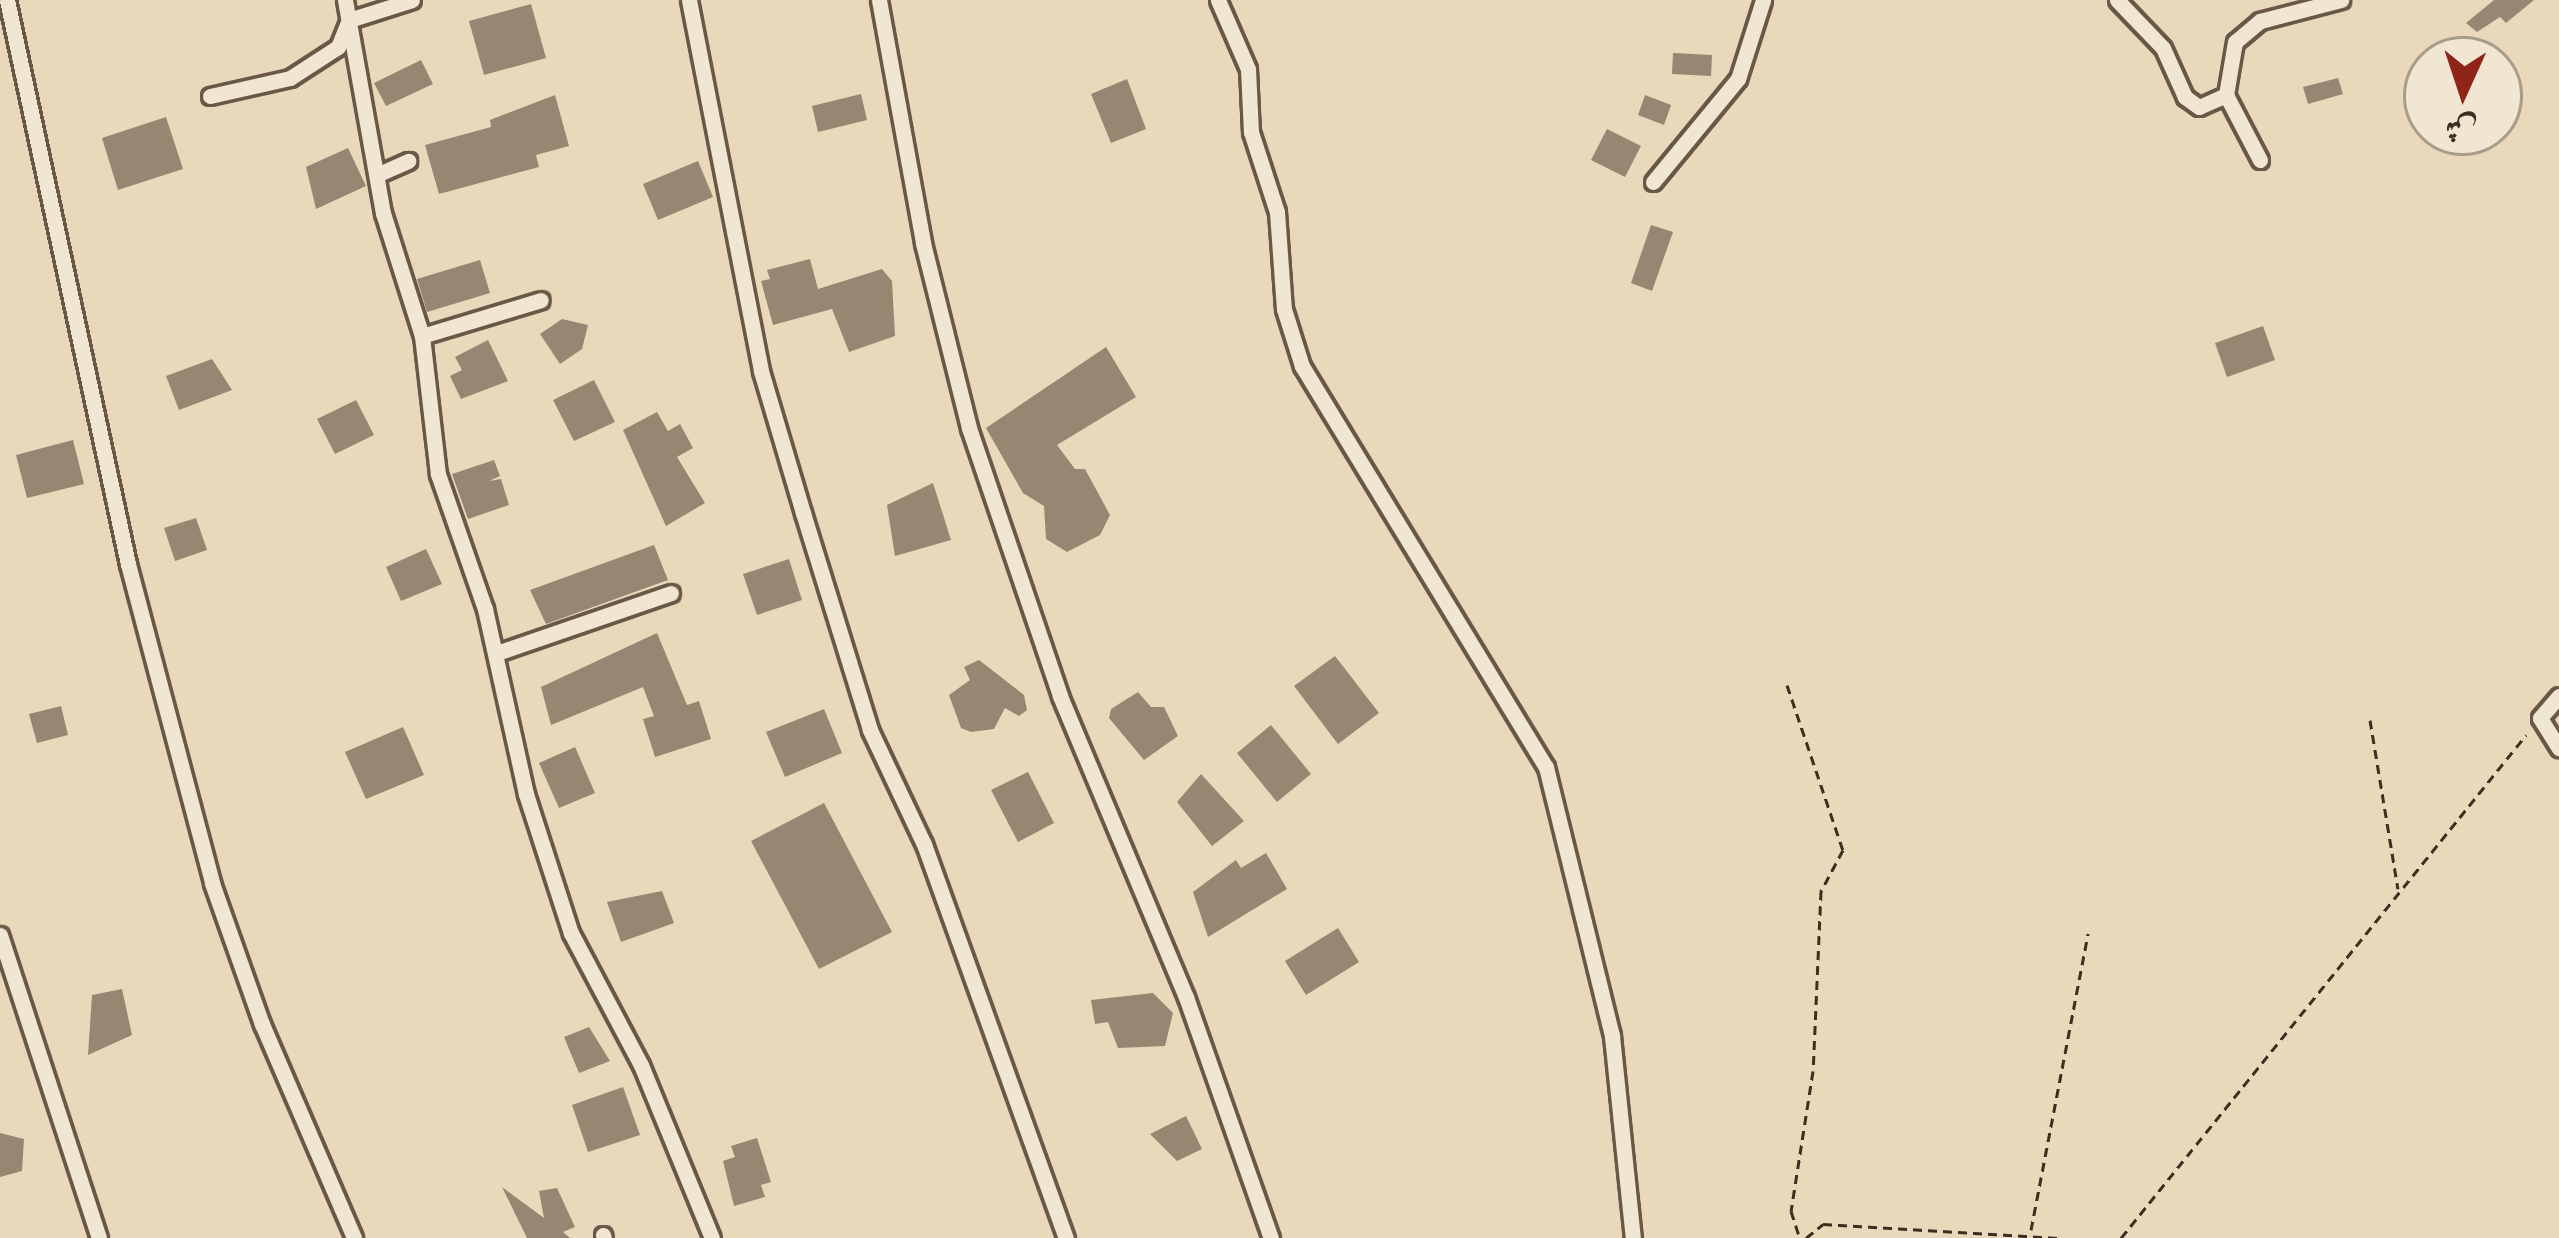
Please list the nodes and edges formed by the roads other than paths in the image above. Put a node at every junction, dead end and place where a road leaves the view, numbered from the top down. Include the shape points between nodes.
1 (7, 0) edge
2 (345, 0) edge
3 (412, 0) edge
4 (689, 0) edge
5 (879, 0) edge
6 (1218, 0) edge
7 (1762, 0) edge
8 (2117, 0) edge
9 (2341, 0) edge
10 (350, 20) junction
11 (2226, 94) junction
12 (210, 96) dead end
13 (2260, 160) dead end
14 (408, 161) dead end
15 (381, 172) junction
16 (1653, 182) dead end
17 (541, 300) dead end
18 (422, 336) junction
19 (671, 593) dead end
20 (497, 653) junction
21 (2559, 696) edge
22 (2559, 748) edge
23 (0, 935) edge
24 (99, 1238) edge
25 (355, 1238) edge
26 (712, 1238) edge
27 (1066, 1238) edge
28 (1271, 1238) edge
29 (1633, 1238) edge

1 - 25 street via 128,564 212,883 262,1024
2 - 10 street
3 - 10 street
4 - 27 street via 761,371 802,513 870,730 924,844
5 - 28 street via 923,243 969,428 1060,696 1186,997
6 - 29 street via 1247,69 1251,132 1276,212 1284,309 1302,366 1546,767 1612,1036
7 - 16 street via 1738,79
8 - 11 street via 2163,48 2185,97 2199,107
9 - 11 street via 2260,21 2235,41
10 - 12 street via 338,47 290,78
10 - 15 street
11 - 13 street
14 - 15 street
15 - 18 street via 383,214
17 - 18 street
18 - 20 street via 439,474
19 - 20 street
20 - 26 street via 526,794 571,932 640,1065
21 - 22 street via 2540,718
23 - 24 street

